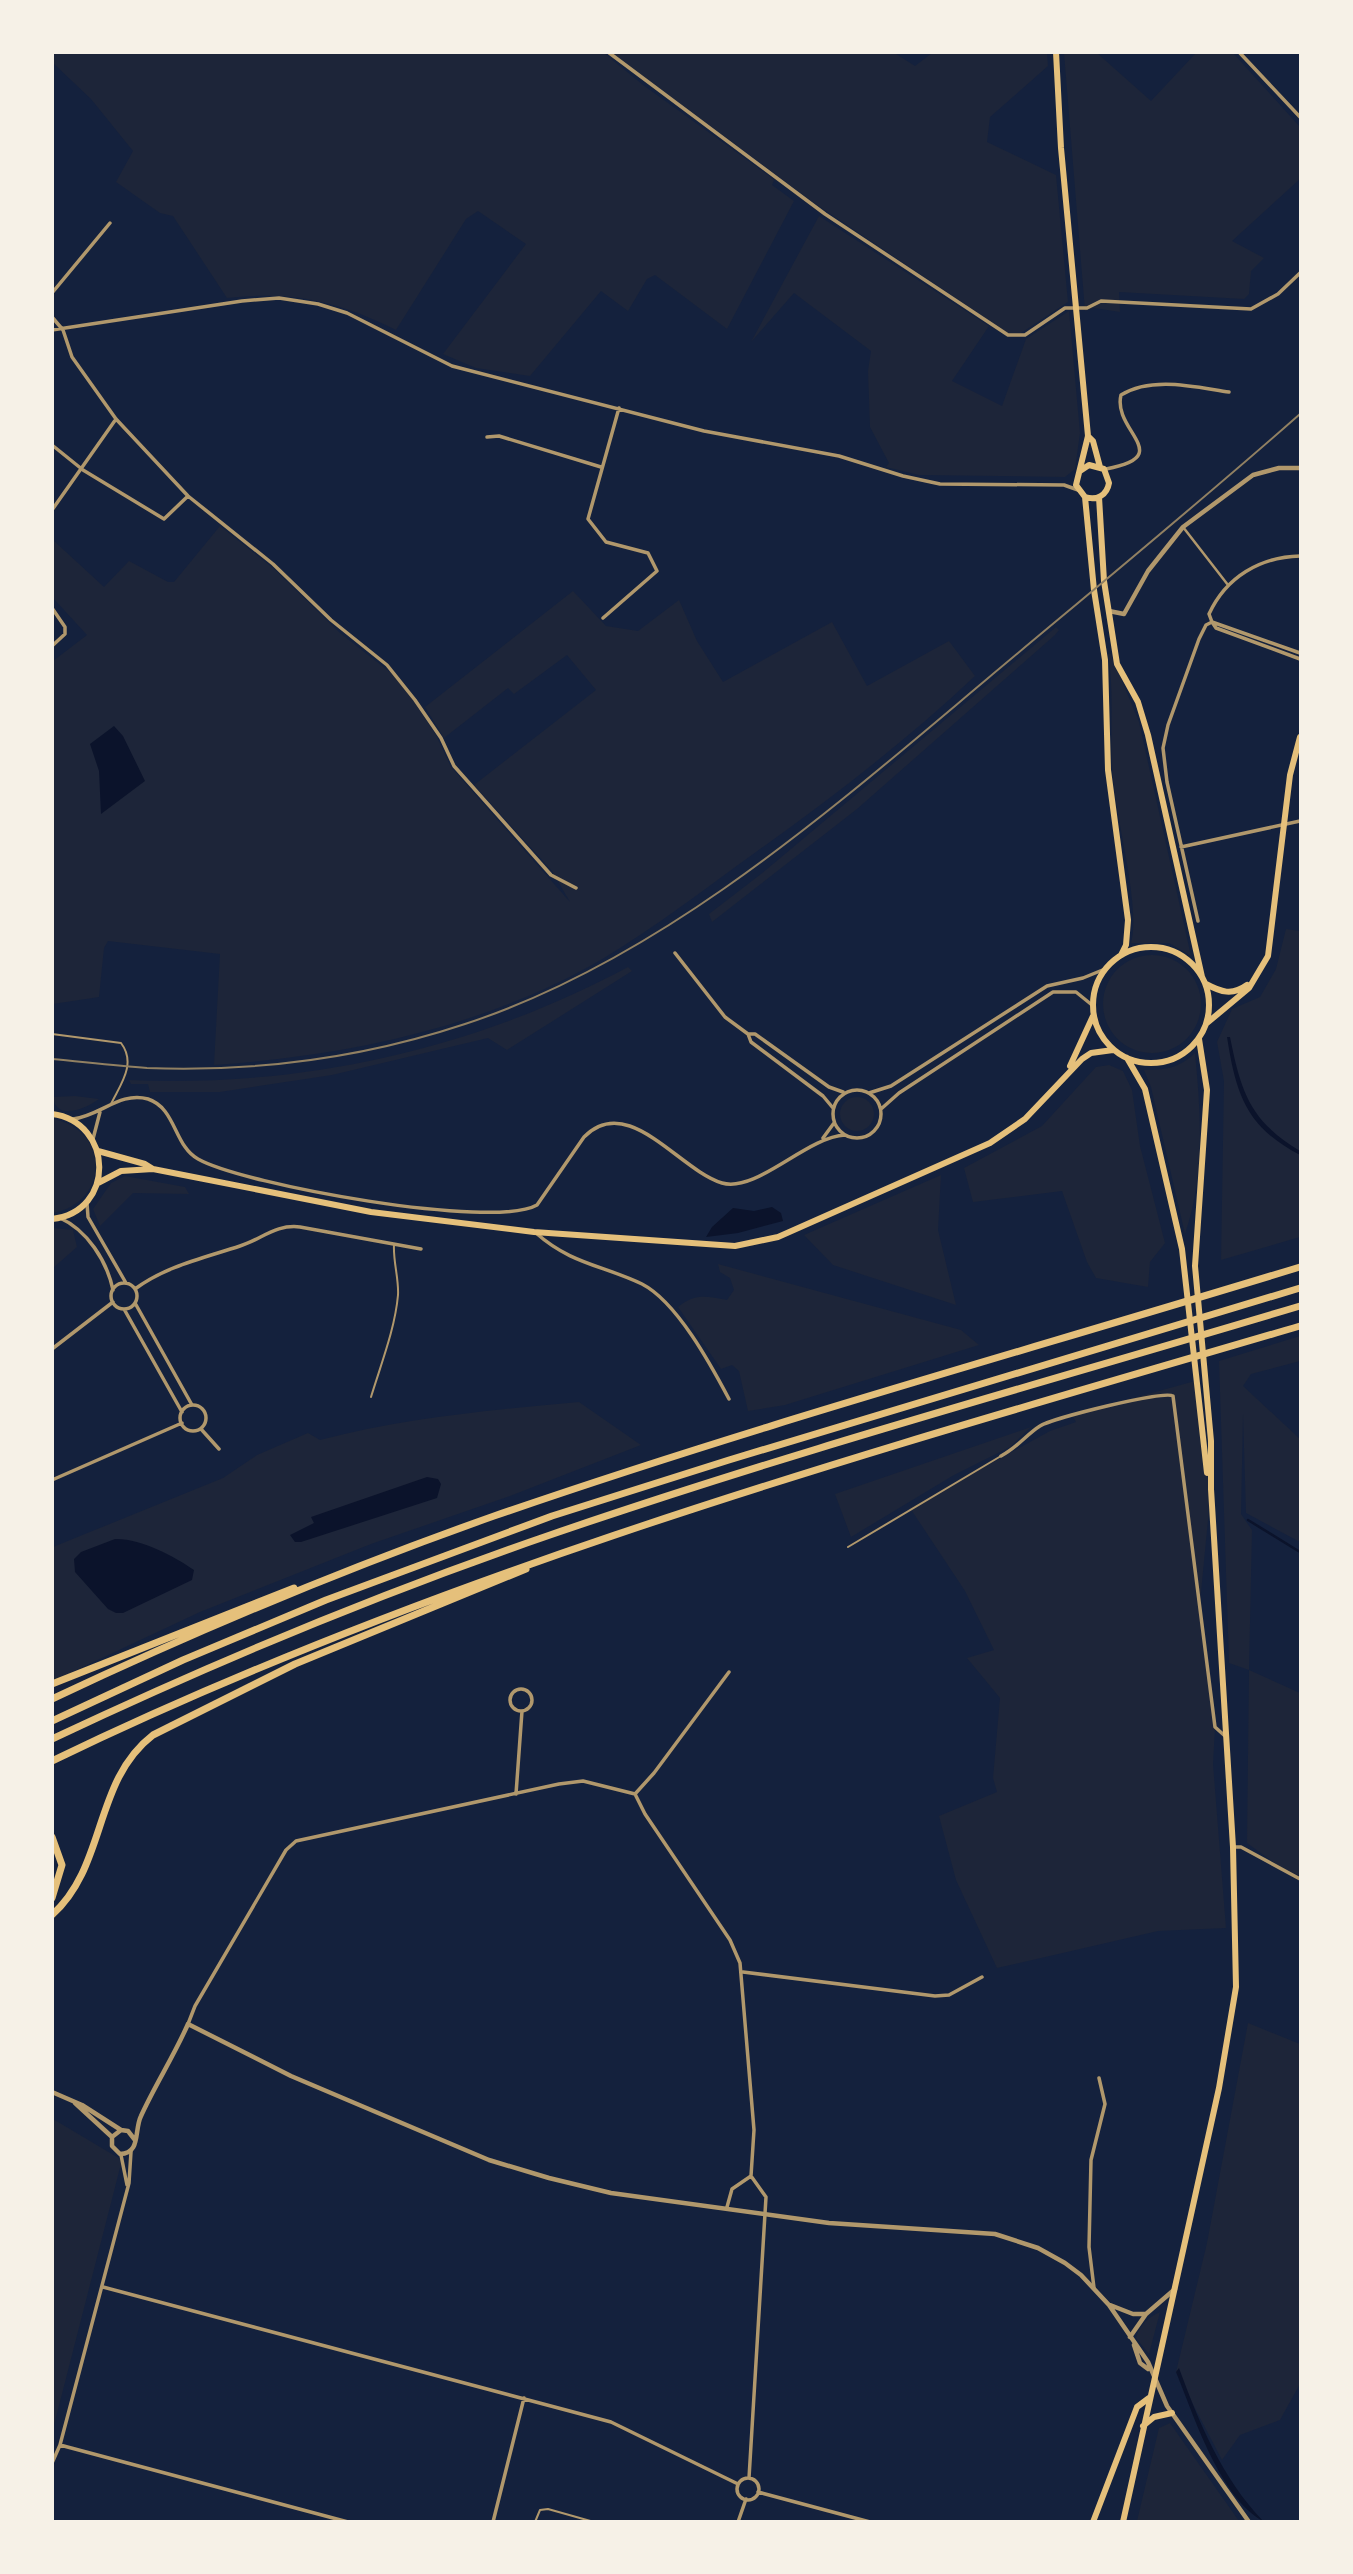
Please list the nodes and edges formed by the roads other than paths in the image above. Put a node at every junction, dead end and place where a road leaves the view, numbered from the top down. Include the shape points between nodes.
1 (608, 52) edge
2 (1056, 52) edge
3 (1239, 52) edge
4 (1300, 117) edge
5 (110, 223) dead end
6 (1300, 273) edge
7 (52, 293) edge
8 (1077, 307) junction
9 (52, 317) edge
10 (52, 330) edge
11 (62, 330) junction
12 (1229, 392) dead end
13 (619, 408) junction
14 (116, 419) junction
15 (1088, 436) junction
16 (487, 437) dead end
17 (52, 444) edge
18 (601, 467) junction
19 (1119, 467) junction
20 (1102, 468) junction
21 (1300, 468) edge
22 (83, 470) junction
23 (1080, 471) junction
24 (1108, 476) junction
25 (1076, 480) junction
26 (1064, 485) junction
27 (1078, 490) junction
28 (188, 496) junction
29 (1085, 497) junction
30 (1099, 497) junction
31 (52, 510) edge
32 (1183, 527) junction
33 (1300, 556) edge
34 (1228, 585) junction
35 (52, 608) edge
36 (1107, 610) junction
37 (603, 618) dead end
38 (1212, 622) junction
39 (52, 646) edge
40 (1293, 650) junction
41 (1300, 653) edge
42 (1291, 656) junction
43 (1300, 659) edge
44 (1300, 737) edge
45 (1300, 821) edge
46 (1181, 847) junction
47 (576, 888) dead end
48 (1198, 921) dead end
49 (675, 953) dead end
50 (1121, 955) junction
51 (1105, 969) junction
52 (1257, 977) junction
53 (1204, 981) junction
54 (1092, 1005) junction
55 (1093, 1016) junction
56 (1207, 1023) junction
57 (52, 1034) edge
58 (748, 1034) junction
59 (1199, 1039) junction
60 (1113, 1050) junction
61 (1127, 1058) junction
62 (1067, 1071) junction
63 (845, 1092) junction
64 (869, 1093) junction
65 (111, 1105) junction
66 (833, 1108) junction
67 (881, 1109) junction
68 (100, 1112) junction
69 (52, 1114) edge
70 (71, 1119) junction
71 (834, 1123) junction
72 (845, 1135) junction
73 (93, 1139) junction
74 (821, 1139) junction
75 (99, 1151) junction
76 (153, 1169) junction
77 (98, 1183) junction
78 (87, 1203) junction
79 (56, 1218) edge
80 (534, 1232) junction
81 (394, 1244) junction
82 (421, 1249) dead end
83 (1300, 1267) edge
84 (125, 1283) junction
85 (1300, 1288) edge
86 (135, 1289) junction
87 (113, 1290) junction
88 (113, 1302) junction
89 (135, 1303) junction
90 (1300, 1306) edge
91 (124, 1309) junction
92 (1300, 1326) edge
93 (52, 1349) edge
94 (371, 1397) dead end
95 (729, 1399) dead end
96 (192, 1405) junction
97 (182, 1412) junction
98 (182, 1423) junction
99 (201, 1429) junction
100 (219, 1449) dead end
101 (1002, 1456) joint
102 (52, 1480) edge
103 (1211, 1489) junction
104 (586, 1544) junction
105 (848, 1547) dead end
106 (348, 1571) junction
107 (729, 1672) dead end
108 (52, 1684) edge
109 (52, 1699) edge
110 (522, 1711) junction
111 (52, 1721) edge
112 (1226, 1736) junction
113 (52, 1739) edge
114 (52, 1760) edge
115 (516, 1794) junction
116 (635, 1794) junction
117 (52, 1837) edge
118 (1233, 1847) junction
119 (1300, 1879) edge
120 (52, 1898) edge
121 (52, 1915) edge
122 (743, 1972) junction
123 (982, 1977) dead end
124 (188, 2024) junction
125 (1099, 2078) dead end
126 (52, 2092) edge
127 (72, 2101) junction
128 (140, 2117) junction
129 (121, 2130) junction
130 (128, 2131) junction
131 (112, 2137) junction
132 (135, 2140) junction
133 (131, 2152) junction
134 (120, 2154) junction
135 (751, 2176) junction
136 (127, 2190) junction
137 (727, 2207) junction
138 (765, 2212) junction
139 (103, 2287) junction
140 (1094, 2288) junction
141 (1175, 2289) junction
142 (1109, 2305) junction
143 (1146, 2314) junction
144 (1130, 2337) junction
145 (1154, 2378) junction
146 (524, 2398) junction
147 (1149, 2398) junction
148 (1172, 2413) junction
149 (1143, 2426) junction
150 (60, 2445) junction
151 (52, 2463) edge
152 (749, 2478) junction
153 (738, 2484) junction
154 (758, 2492) junction
155 (746, 2499) junction
156 (348, 2522) edge
157 (493, 2522) edge
158 (535, 2522) edge
159 (594, 2522) edge
160 (738, 2522) edge
161 (870, 2522) edge
162 (1093, 2522) edge
163 (1123, 2522) edge
164 (1249, 2522) edge

1 - 8 street via 825,214 1008,335 1025,335 1065,309
2 - 8 main road
3 - 4 street
5 - 7 street
6 - 8 street via 1278,294 1251,309 1101,301
8 - 15 main road
9 - 11 street
10 - 11 street
11 - 13 street via 242,301 301,302 347,313 452,366
11 - 14 street via 72,357
12 - 19 street via 1159,384 1134,387 1121,395 1120,413 1140,451 1137,458
13 - 18 street
13 - 26 street via 704,432 839,456 940,484
14 - 22 street
14 - 28 street
15 - 20 main road
15 - 23 main road
16 - 18 street via 499,436
17 - 22 street
18 - 37 street via 588,519 606,542 648,552 657,570
19 - 20 street
19 - 24 street
20 - 23 main road via 1090,466
20 - 24 main road
21 - 32 street via 1253,475
22 - 28 street via 164,519
22 - 31 street
23 - 25 main road
24 - 30 main road via 1109,487
25 - 26 street
25 - 27 main road
26 - 27 street
27 - 29 main road
28 - 47 street via 387,665 441,738 454,766 551,875
29 - 30 main road
29 - 50 main road via 1105,670 1108,770 1128,920
30 - 36 main road
32 - 34 street
32 - 36 street via 1148,571 1127,611 1120,615
33 - 34 street via 1264,562
34 - 38 street via 1209,614
35 - 39 street via 65,627 65,634
36 - 53 main road via 1116,664 1138,702 1148,735
38 - 40 street
38 - 42 street via 1216,628
38 - 46 street via 1199,639 1165,736 1163,762
40 - 41 street
40 - 42 street
42 - 43 street
44 - 52 main road via 1285,812 1270,946
45 - 46 street
46 - 48 street
49 - 58 street via 725,1017
50 - 51 main road
50 - 53 main road via 1143,948 1166,949 1187,960
51 - 54 main road
51 - 64 street via 1051,983 891,1086
52 - 53 main road via 1238,991 1226,993
52 - 56 main road
53 - 56 main road
54 - 55 main road
54 - 67 street via 1076,992 1053,992
55 - 60 main road
55 - 62 main road
56 - 59 main road
57 - 65 lane via 121,1043 127,1052 124,1083
58 - 63 street via 755,1034 829,1087
58 - 66 street via 751,1042
59 - 61 main road via 1181,1055 1158,1063
59 - 103 main road via 1207,1090 1195,1266
60 - 61 main road
60 - 62 main road via 1091,1053
61 - 103 main road via 1145,1089 1185,1269
62 - 80 main road via 1025,1119 990,1143 778,1237 735,1246 703,1246
63 - 64 street
63 - 66 street
64 - 67 street
65 - 68 street
65 - 74 street via 131,1098 152,1101 166,1113 189,1153 215,1166 355,1199 508,1213 537,1205 584,1137 610,1121 631,1126 726,1184 746,1181
66 - 71 street
67 - 72 street via 873,1132 860,1138
68 - 70 street
68 - 73 street
69 - 70 main road
70 - 73 main road
71 - 72 street
71 - 74 street
72 - 74 street
73 - 75 main road
75 - 76 main road
75 - 77 main road
76 - 77 main road via 121,1171
76 - 80 main road via 342,1208
77 - 78 main road
78 - 79 main road
78 - 84 street via 88,1217
79 - 87 street via 79,1228
80 - 95 street via 557,1252 642,1285 668,1304
81 - 82 street
81 - 86 street via 281,1227 239,1247 199,1257
81 - 94 lane via 398,1292 394,1321
83 - 106 highway via 666,1459
84 - 86 street
84 - 87 street
85 - 111 highway via 540,1521 315,1605
86 - 89 street
87 - 88 street
88 - 91 street
88 - 93 street
89 - 91 street
89 - 96 street
90 - 113 highway via 552,1534 311,1625
91 - 97 street
92 - 104 highway
96 - 97 street
96 - 99 street via 206,1413
97 - 98 street
98 - 99 street via 188,1430
98 - 102 street
99 - 100 street
101 - 105 lane
101 - 112 street via 1048,1422 1135,1399 1173,1396 1215,1727
103 - 112 main road
104 - 114 highway via 396,1611
104 - 121 highway via 295,1664 153,1735 117,1776 85,1871
106 - 108 highway via 222,1614
106 - 109 highway
107 - 116 street
110 - 110 street via 529,1709 533,1699 520,1690 510,1700 512,1707
110 - 115 street
112 - 118 main road
115 - 116 street via 583,1781
115 - 124 street via 296,1841 286,1850
116 - 122 street via 730,1940
117 - 120 highway via 62,1865
118 - 119 street
118 - 141 main road via 1234,2011
122 - 123 street via 936,1996 949,1995
122 - 135 street via 754,2130
124 - 128 street
124 - 137 street via 290,2076 489,2160 611,2193
125 - 140 street via 1105,2104 1091,2160 1089,2247
126 - 127 street
127 - 129 street
127 - 131 street
128 - 130 street
128 - 132 street
129 - 130 street
129 - 131 street
130 - 132 street
131 - 134 street via 112,2146
132 - 133 street
133 - 134 street
133 - 136 street
134 - 136 street
135 - 137 street via 733,2189
135 - 138 street via 766,2197
136 - 139 street
137 - 138 street
138 - 140 street via 829,2223 1006,2237 1054,2256
138 - 152 street
139 - 146 street
139 - 150 street
140 - 142 street
141 - 143 street
141 - 145 main road
142 - 143 street
142 - 144 street
143 - 144 street
144 - 145 street
145 - 147 main road
145 - 148 street
146 - 153 street via 611,2421
146 - 157 street
147 - 149 main road
147 - 162 main road via 1138,2407
148 - 149 main road via 1154,2417
148 - 164 street
149 - 163 main road
150 - 151 street
150 - 156 street
152 - 153 street
152 - 154 street via 757,2483
153 - 155 street via 738,2493
154 - 155 street
154 - 161 street
155 - 160 street
158 - 159 lane via 540,2510 548,2509

